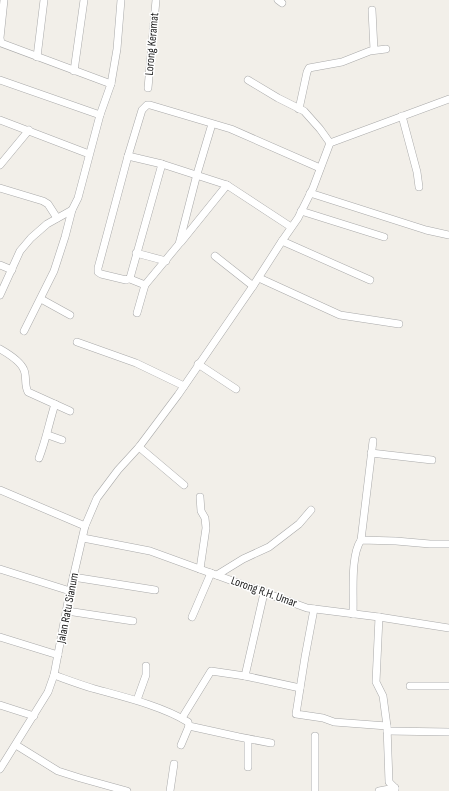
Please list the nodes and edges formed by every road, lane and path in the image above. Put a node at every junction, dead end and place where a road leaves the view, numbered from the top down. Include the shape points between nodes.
1 (4, 0) edge
2 (44, 0) edge
3 (84, 0) edge
4 (121, 0) edge
5 (156, 0) edge
6 (372, 10) dead end
7 (386, 49) dead end
8 (374, 50) junction
9 (37, 56) junction
10 (74, 71) junction
11 (0, 80) edge
12 (248, 80) dead end
13 (111, 84) junction
14 (148, 88) dead end
15 (449, 99) edge
16 (299, 109) junction
17 (100, 114) junction
18 (402, 116) junction
19 (0, 120) edge
20 (212, 124) junction
21 (29, 130) junction
22 (330, 143) junction
23 (89, 154) junction
24 (128, 156) junction
25 (162, 164) junction
26 (0, 165) edge
27 (320, 168) junction
28 (197, 174) junction
29 (227, 185) junction
30 (419, 186) dead end
31 (0, 188) edge
32 (310, 193) junction
33 (72, 210) junction
34 (301, 211) junction
35 (57, 218) junction
36 (292, 227) junction
37 (449, 235) edge
38 (384, 237) dead end
39 (282, 241) junction
40 (179, 244) junction
41 (136, 253) junction
42 (215, 256) dead end
43 (166, 261) junction
44 (0, 265) edge
45 (12, 270) junction
46 (259, 278) junction
47 (130, 279) junction
48 (370, 280) dead end
49 (145, 285) junction
50 (253, 286) junction
51 (0, 295) edge
52 (41, 299) junction
53 (137, 313) dead end
54 (70, 315) dead end
55 (399, 324) dead end
56 (24, 331) dead end
57 (77, 342) dead end
58 (0, 349) edge
59 (198, 364) junction
60 (184, 386) junction
61 (236, 389) dead end
62 (55, 404) junction
63 (70, 411) dead end
64 (48, 435) junction
65 (62, 440) dead end
66 (373, 441) dead end
67 (139, 447) junction
68 (370, 453) junction
69 (39, 458) dead end
70 (432, 460) dead end
71 (184, 485) dead end
72 (0, 490) edge
73 (200, 497) dead end
74 (311, 510) dead end
75 (85, 526) junction
76 (83, 538) junction
77 (361, 540) junction
78 (449, 544) edge
79 (0, 569) edge
80 (200, 569) junction
81 (214, 574) junction
82 (73, 577) junction
83 (154, 590) dead end
84 (70, 591) junction
85 (264, 593) junction
86 (314, 609) junction
87 (67, 611) junction
88 (353, 614) junction
89 (192, 617) dead end
90 (379, 617) junction
91 (133, 621) dead end
92 (449, 628) edge
93 (0, 637) edge
94 (58, 655) junction
95 (146, 666) dead end
96 (54, 675) junction
97 (245, 676) junction
98 (410, 686) dead end
99 (449, 686) edge
100 (300, 688) junction
101 (137, 700) junction
102 (0, 705) edge
103 (34, 716) junction
104 (182, 718) junction
105 (189, 726) junction
106 (387, 729) junction
107 (449, 732) edge
108 (315, 736) dead end
109 (248, 739) junction
110 (271, 743) dead end
111 (16, 745) junction
112 (181, 745) dead end
113 (174, 764) dead end
114 (248, 767) dead end
115 (0, 769) edge
116 (395, 790) edge
117 (127, 791) edge
118 (170, 791) edge
119 (315, 791) edge
120 (380, 791) edge

1 - 9 street via 0,42
2 - 9 street
3 - 10 street
4 - 13 street
5 - 14 street, Lorong Keramat
6 - 8 street
7 - 8 street
8 - 16 street via 342,62 309,68
9 - 10 street
10 - 13 street
11 - 17 street
12 - 16 street
13 - 17 street
15 - 18 street
16 - 22 street via 309,115
17 - 23 street
18 - 22 street
18 - 30 street
19 - 21 street
20 - 24 street via 147,105 142,110
20 - 27 street via 231,129
20 - 28 street
21 - 23 street
21 - 26 street
22 - 27 street, Jalan Ratu Sianum
23 - 33 street via 78,198
24 - 25 street
24 - 47 street via 98,272
25 - 28 street
25 - 41 street
27 - 32 street, Jalan Ratu Sianum
28 - 29 street
28 - 40 street
29 - 36 street
29 - 40 street
31 - 35 street via 43,201
32 - 34 street, Jalan Ratu Sianum
32 - 37 street
33 - 35 street
33 - 52 street via 54,271
34 - 36 street, Jalan Ratu Sianum
34 - 38 street
35 - 45 street via 31,238 20,251
36 - 39 street, Jalan Ratu Sianum
39 - 46 street, Jalan Ratu Sianum
39 - 48 street
40 - 43 street
41 - 43 street
41 - 47 street
42 - 50 street
43 - 49 street
44 - 45 street
45 - 51 street
46 - 50 street, Jalan Ratu Sianum
46 - 55 street via 340,315
47 - 49 street
49 - 53 street
50 - 59 street, Jalan Ratu Sianum
52 - 54 street
52 - 56 street
57 - 60 street via 136,363
58 - 62 street via 8,353 24,369 28,392
59 - 60 street, Jalan Ratu Sianum
59 - 61 street
60 - 67 street, Jalan Ratu Sianum
62 - 63 street
62 - 64 street
64 - 65 street
64 - 69 street
66 - 68 street
67 - 71 street
67 - 75 street, Jalan Ratu Sianum via 97,498
68 - 70 street
68 - 77 street
72 - 75 street
73 - 80 street via 206,528
74 - 81 street via 299,524 269,547
75 - 76 street, Jalan Ratu Sianum
76 - 80 street, Lorong R.H. Umar via 150,550
76 - 82 street, Jalan Ratu Sianum
77 - 78 street
77 - 88 street via 357,546 355,561
79 - 84 street
80 - 81 street, Lorong R.H. Umar
81 - 85 street, Lorong R.H. Umar
81 - 89 street
82 - 83 street
82 - 84 street, Jalan Ratu Sianum
84 - 87 street, Jalan Ratu Sianum
85 - 86 street, Lorong R.H. Umar
85 - 97 street
86 - 88 street, Lorong R.H. Umar
86 - 100 street
87 - 91 street
87 - 94 street, Jalan Ratu Sianum
88 - 90 street, Lorong R.H. Umar
90 - 92 street, Lorong R.H. Umar
90 - 106 street via 376,682 383,696
93 - 94 street
94 - 96 street, Jalan Ratu Sianum
95 - 101 street via 146,675
96 - 101 street
96 - 103 street, Jalan Ratu Sianum via 48,692
97 - 100 street
97 - 104 street via 211,671
98 - 99 street
100 - 106 street via 297,715
101 - 104 street
102 - 103 street
103 - 111 street, Jalan Ratu Sianum
104 - 105 street
105 - 109 street
105 - 112 street
106 - 107 street
106 - 116 street via 389,782
108 - 119 street
109 - 110 street
109 - 114 street
111 - 115 street, Jalan Ratu Sianum
111 - 117 street via 58,771
113 - 118 street
116 - 120 street

